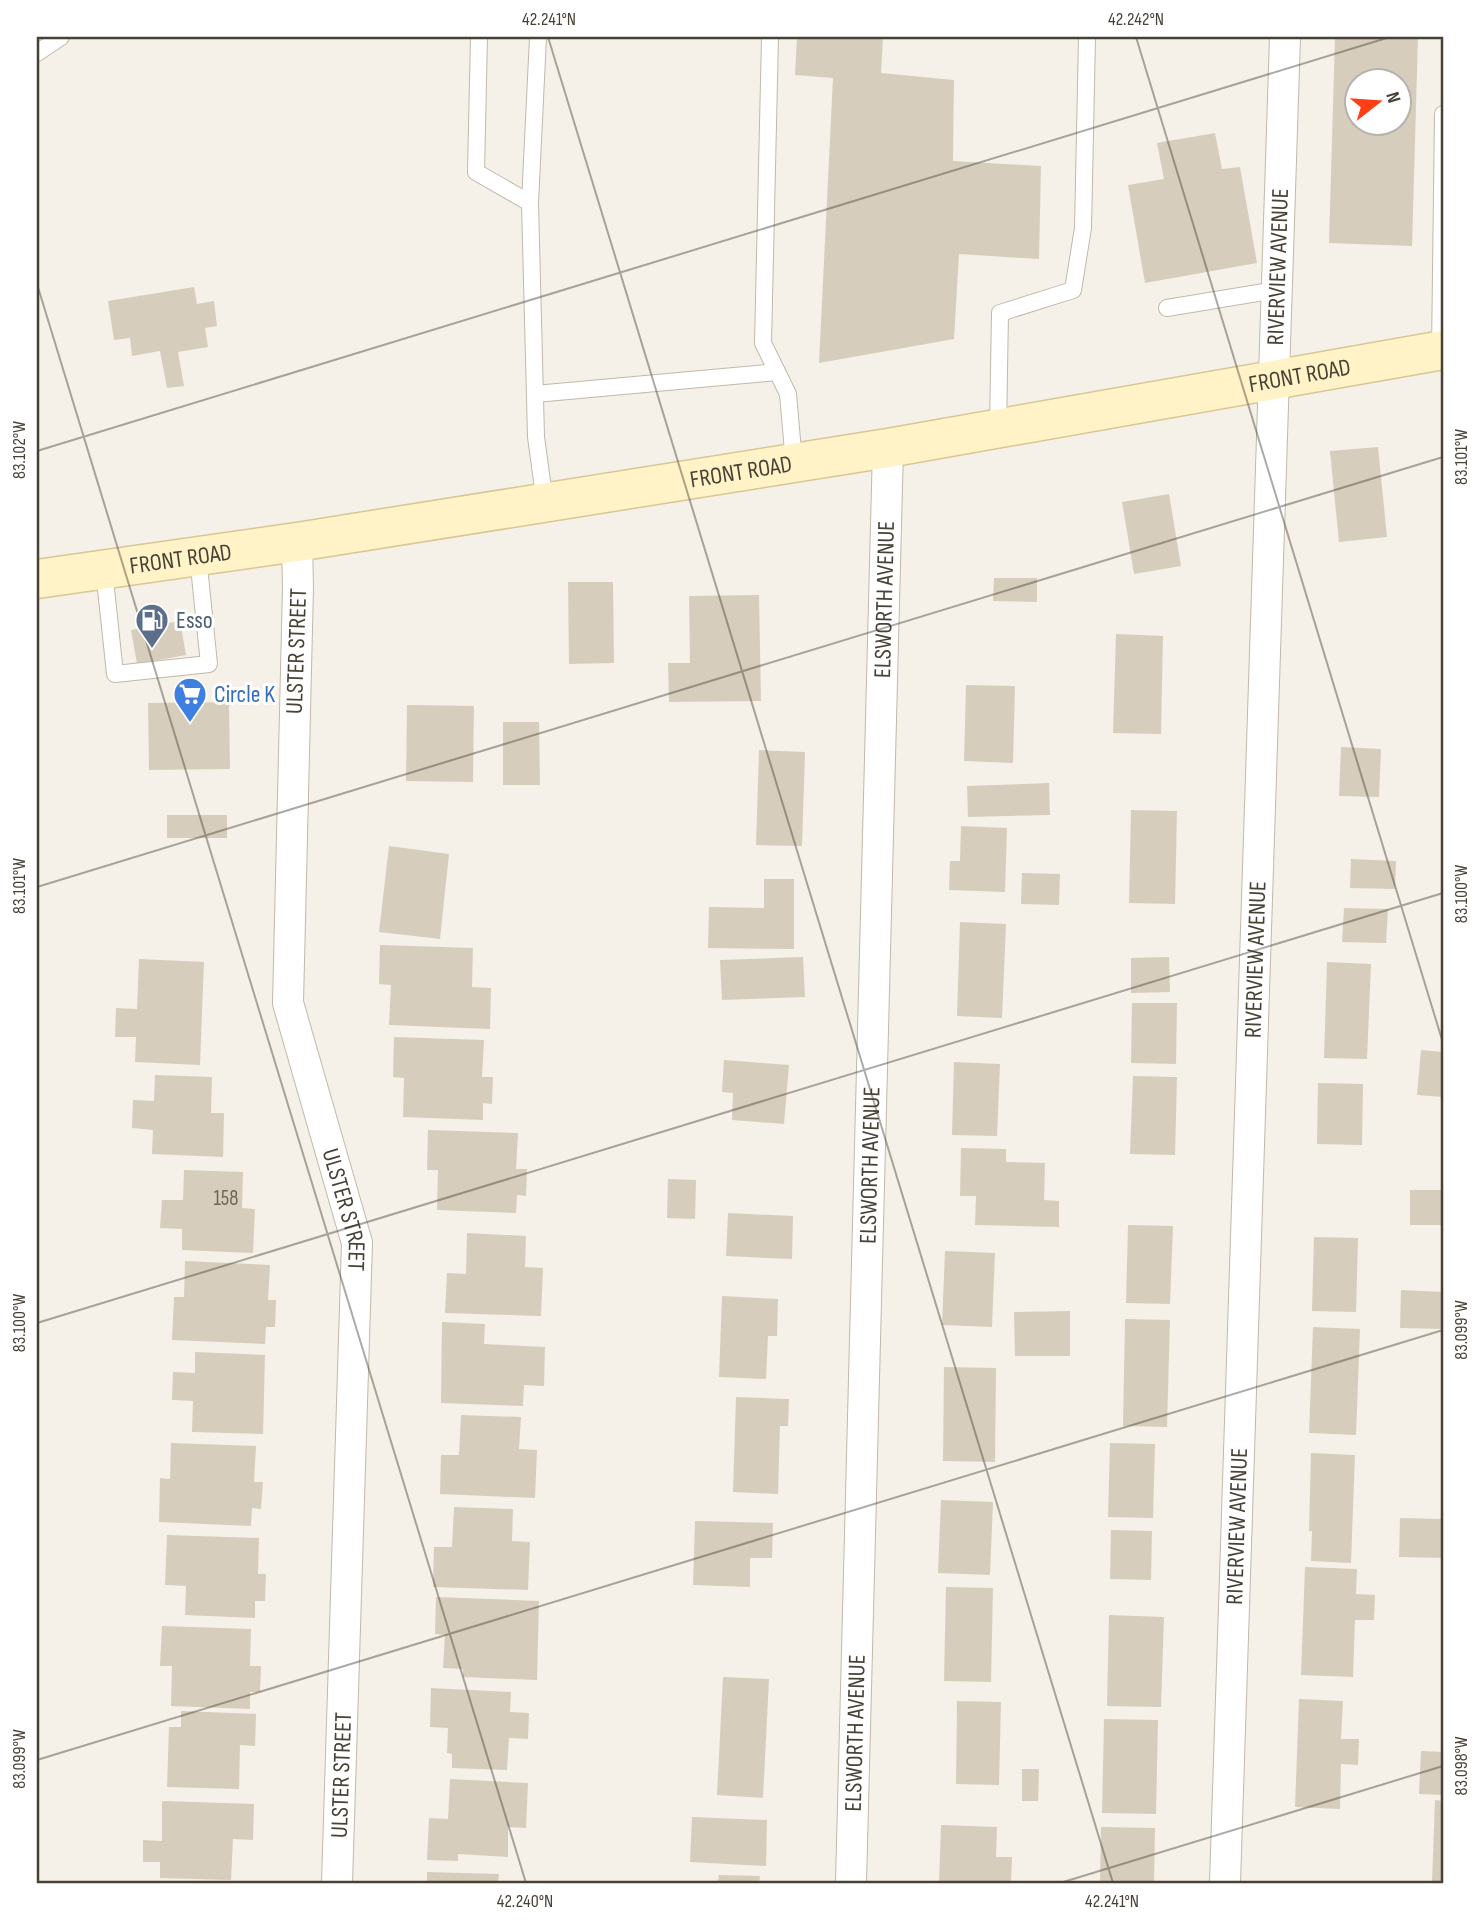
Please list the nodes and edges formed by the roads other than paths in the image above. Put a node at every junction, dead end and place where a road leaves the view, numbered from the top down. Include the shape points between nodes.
1 (61, 37) edge
2 (479, 37) edge
3 (538, 37) edge
4 (770, 37) edge
5 (1087, 37) edge
6 (1285, 37) edge
7 (37, 53) edge
8 (1443, 114) edge
9 (530, 203) junction
10 (1276, 290) junction
11 (1167, 308) dead end
12 (1442, 351) edge
13 (777, 372) junction
14 (1273, 379) junction
15 (535, 394) junction
16 (998, 428) junction
17 (888, 448) junction
18 (794, 463) junction
19 (545, 503) junction
20 (297, 542) junction
21 (198, 557) junction
22 (104, 570) junction
23 (37, 579) edge
24 (337, 1883) edge
25 (851, 1883) edge
26 (1225, 1883) edge

1 - 7 lane
2 - 9 lane via 476,172
3 - 9 lane
4 - 13 lane via 763,343
5 - 16 lane via 1083,228 1073,290 1000,313
6 - 10 street, RIVERVIEW AVENUE
8 - 12 lane
9 - 15 lane
10 - 11 lane
10 - 14 street, RIVERVIEW AVENUE
12 - 14 main road, FRONT ROAD
13 - 15 lane
13 - 18 lane via 788,394
14 - 16 main road, FRONT ROAD
14 - 26 street, RIVERVIEW AVENUE
15 - 19 lane
16 - 17 main road, FRONT ROAD
17 - 18 main road, FRONT ROAD
17 - 25 street, ELSWORTH AVENUE
18 - 19 main road, FRONT ROAD
19 - 20 main road, FRONT ROAD
20 - 21 main road, FRONT ROAD
20 - 24 street, ULSTER STREET via 288,1003 357,1243
21 - 22 main road, FRONT ROAD
21 - 22 lane via 209,664 115,674
22 - 23 main road, FRONT ROAD

